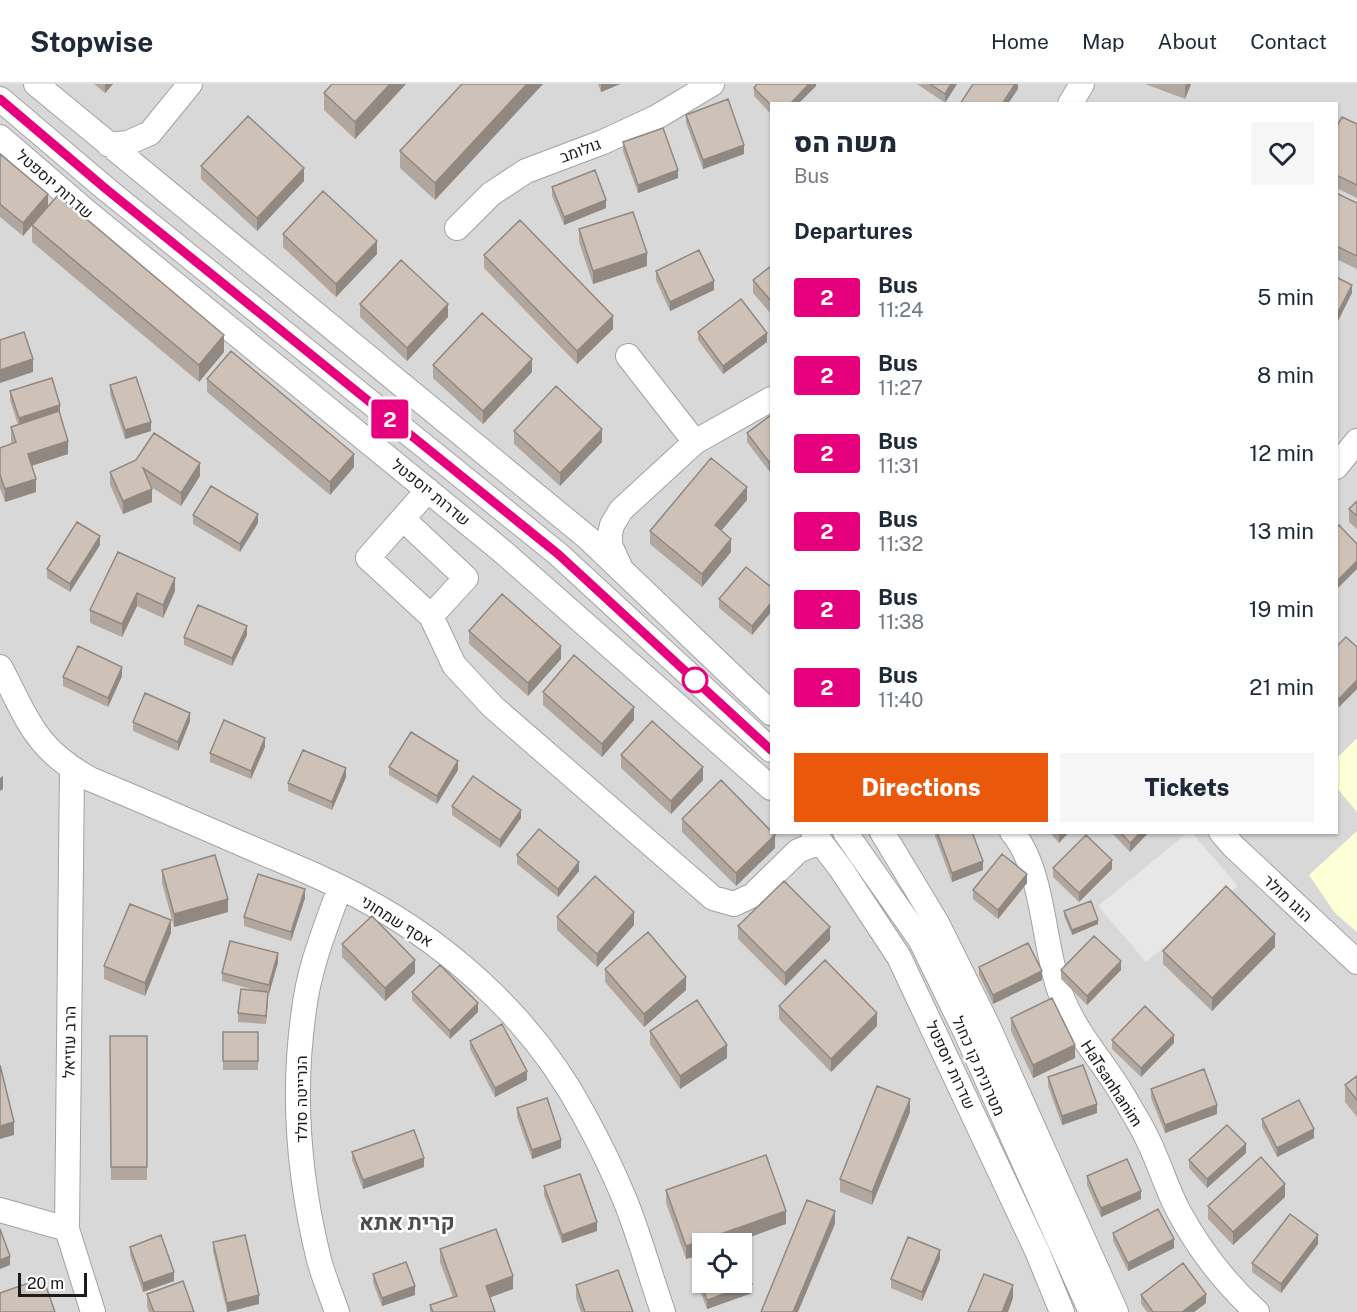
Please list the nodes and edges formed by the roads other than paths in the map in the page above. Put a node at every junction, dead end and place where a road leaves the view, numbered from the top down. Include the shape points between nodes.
1 (36, 84) edge
2 (190, 84) edge
3 (712, 84) edge
4 (1082, 84) edge
5 (0, 99) edge
6 (1071, 102) edge
7 (0, 137) edge
8 (109, 145) junction
9 (457, 228) dead end
10 (628, 356) dead end
11 (770, 400) edge
12 (1357, 441) edge
13 (694, 442) junction
14 (1338, 465) edge
15 (428, 490) junction
16 (621, 510) junction
17 (557, 512) junction
18 (403, 519) junction
19 (622, 570) junction
20 (431, 616) junction
21 (0, 667) edge
22 (770, 712) edge
23 (770, 749) edge
24 (72, 769) junction
25 (770, 787) edge
26 (846, 834) edge
27 (883, 834) edge
28 (1014, 834) edge
29 (1223, 834) edge
30 (816, 837) edge
31 (340, 887) junction
32 (1357, 962) edge
33 (0, 1210) edge
34 (67, 1229) junction
35 (93, 1312) edge
36 (337, 1312) edge
37 (663, 1312) edge
38 (1062, 1312) edge
39 (1091, 1312) edge
40 (1116, 1312) edge
41 (1257, 1312) edge

1 - 8 street
2 - 8 street via 150,133 128,143
3 - 9 street, גולומב via 655,118 526,171 491,194
4 - 6 street
5 - 23 street via 558,554
7 - 15 street, שדרות יוספטל
8 - 17 street
10 - 13 street
11 - 13 street
12 - 14 street
13 - 16 street
15 - 18 street
15 - 25 street, שדרות יוספטל via 502,550
16 - 17 street via 593,519
16 - 19 street via 610,534 614,557
17 - 19 street
18 - 20 street via 466,578
18 - 20 street via 368,558
19 - 22 street
20 - 30 street via 454,665 493,707 713,898 734,904 753,895
21 - 24 street, אסף שמחוני via 31,728
24 - 31 street, אסף שמחוני
24 - 34 street, הרב עוזיאל
26 - 39 street, מטרונית קו כחול via 920,939
27 - 40 street via 937,922 987,1024
28 - 41 street, HaTsanhanim via 1022,844 1037,888 1060,992 1077,1029 1112,1077 1147,1137 1178,1211 1202,1249 1236,1293
29 - 32 street, הוגו מולר
30 - 38 street, שדרות יוספטל via 899,957
31 - 36 street, הנרייטה סולד via 317,949 304,1009 299,1073 299,1139 306,1196 319,1261
31 - 37 street, אסף שמחוני via 405,923 460,963 510,1012 542,1051 584,1113 607,1160 626,1201
33 - 34 street
34 - 35 street, הרב עוזיאל

